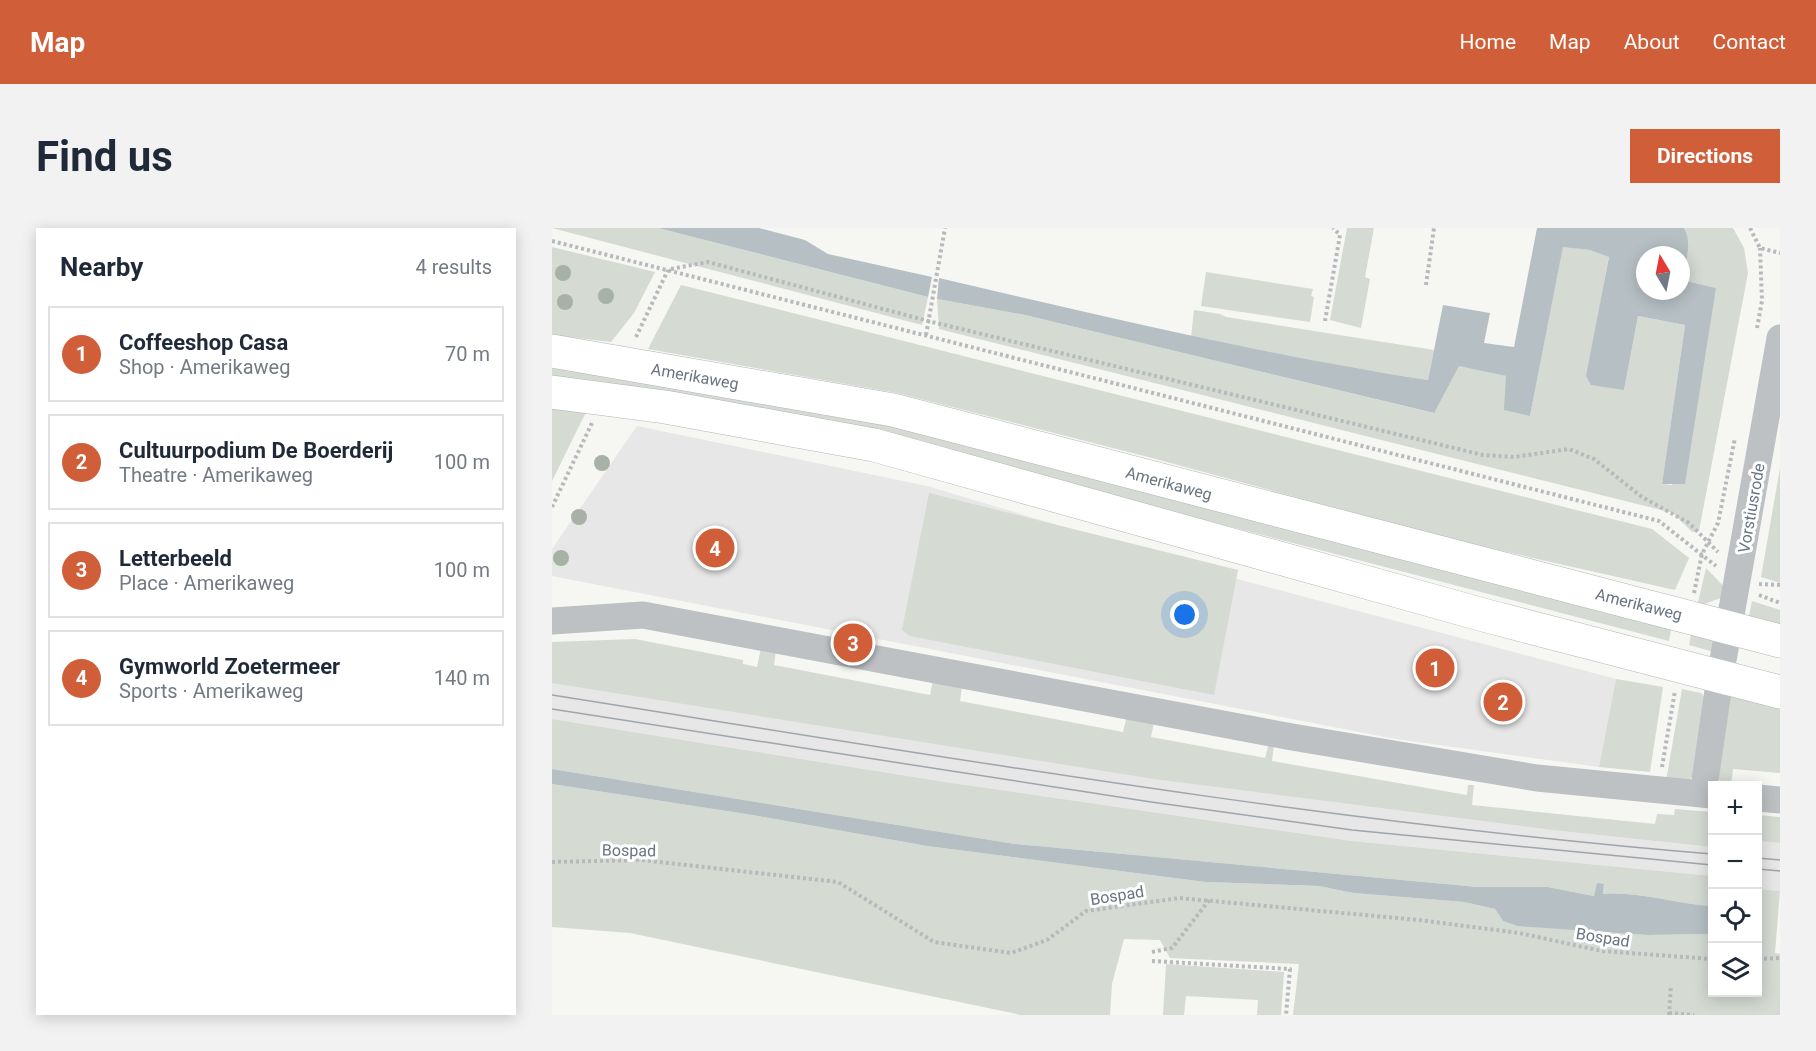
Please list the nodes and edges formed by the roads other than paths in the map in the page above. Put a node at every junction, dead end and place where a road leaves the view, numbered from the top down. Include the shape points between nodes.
1 (1768, 337) edge
2 (552, 351) edge
3 (552, 392) edge
4 (552, 621) edge
5 (1730, 628) junction
6 (1780, 641) edge
7 (1720, 677) junction
8 (1778, 689) edge
9 (1709, 781) edge
10 (1708, 794) edge
11 (1762, 798) edge
12 (1780, 800) edge

1 - 5 street, Vorstiusrode
2 - 5 main road, Amerikaweg via 893,410
3 - 7 main road via 665,406 874,444 1498,619
4 - 10 street via 643,615 1233,727 1537,778
5 - 6 main road, Amerikaweg
5 - 7 street, Vorstiusrode
7 - 8 main road
7 - 9 street
11 - 12 street

